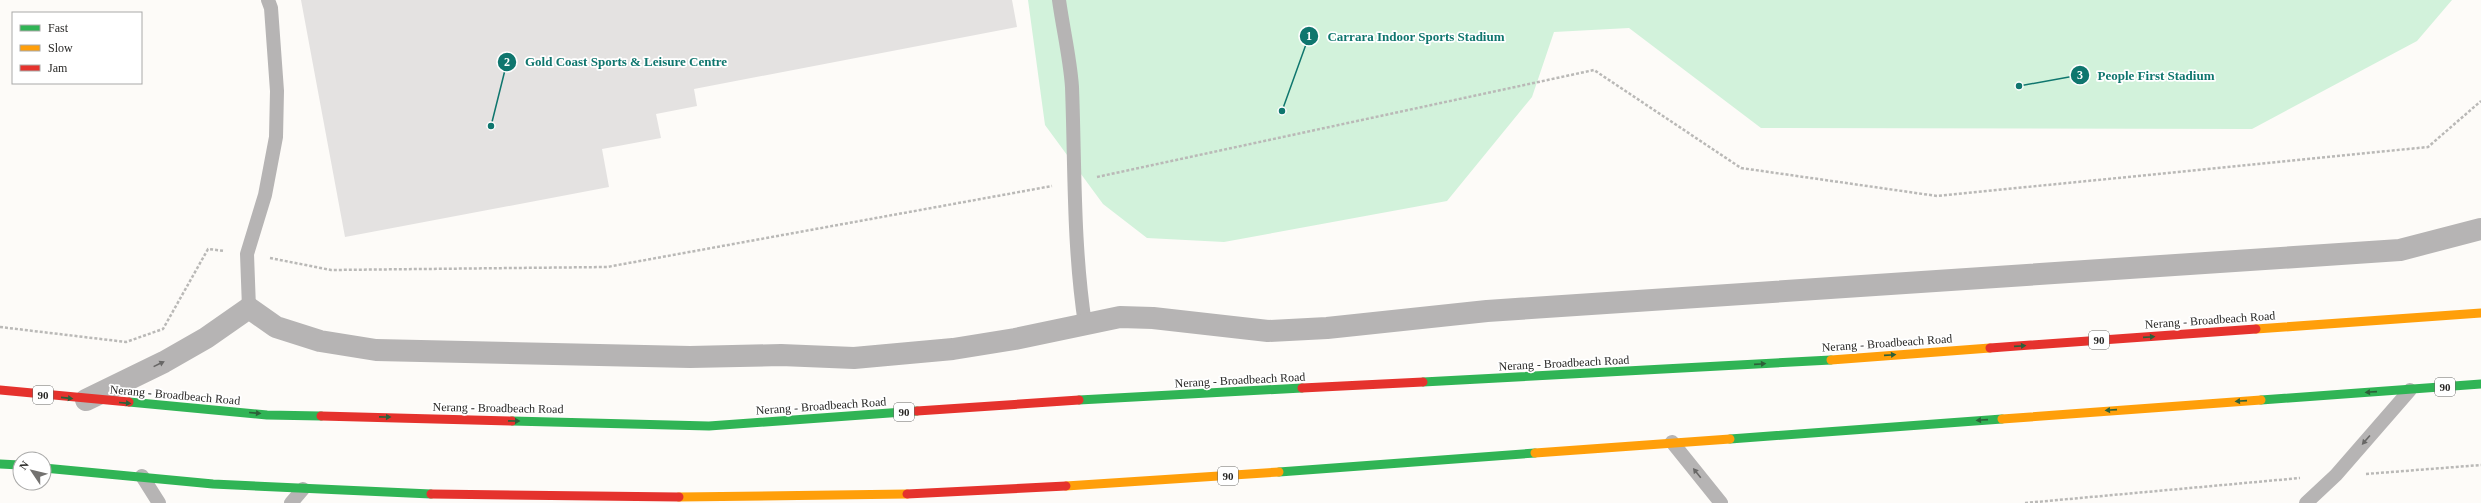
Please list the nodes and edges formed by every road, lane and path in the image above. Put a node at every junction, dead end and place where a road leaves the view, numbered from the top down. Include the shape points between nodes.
1 (268, 0) edge
2 (1059, 0) edge
3 (2481, 102) edge
4 (1073, 182) junction
5 (2481, 229) edge
6 (247, 254) junction
7 (249, 308) junction
8 (2481, 313) edge
9 (1085, 324) junction
10 (0, 327) edge
11 (2481, 384) edge
12 (0, 390) edge
13 (2410, 390) junction
14 (86, 400) junction
15 (1672, 442) junction
16 (0, 464) edge
17 (12, 465) edge
18 (2481, 465) edge
19 (52, 469) edge
20 (2336, 475) junction
21 (142, 476) junction
22 (302, 489) junction
23 (159, 503) edge
24 (291, 503) edge
25 (1721, 503) edge
26 (2025, 503) edge
27 (2306, 503) edge

1 - 6 lane via 271,8 277,91 276,137 265,195
2 - 4 lane via 1072,85
3 - 4 path via 2428,147 1937,196 1741,168 1594,70
4 - 6 path via 607,267 331,270
4 - 9 lane
5 - 9 street via 2400,250 1487,311 1327,328 1268,331 1133,317
6 - 7 lane
6 - 10 path via 208,249 163,329 126,342
7 - 9 street via 276,327 320,341 376,350 690,357 773,354 854,358 953,349
14 -> 7 street via 176,356
14 -> 8 main road, Nerang - Broadbeach Road / 90 via 268,414 709,426 1096,400 1808,361
11 - 13 main road, 90
12 -> 14 main road, Nerang - Broadbeach Road / 90
13 -> 15 main road, 90
13 -> 20 lane
15 - 22 main road, 90 via 1229,476 967,492 675,498 488,496
25 -> 15 lane
16 - 17 main road
18 - 20 path via 2385,474
19 - 21 main road, 90
20 - 26 path
20 - 27 lane
21 - 22 main road, 90
21 - 23 lane
22 - 24 lane

